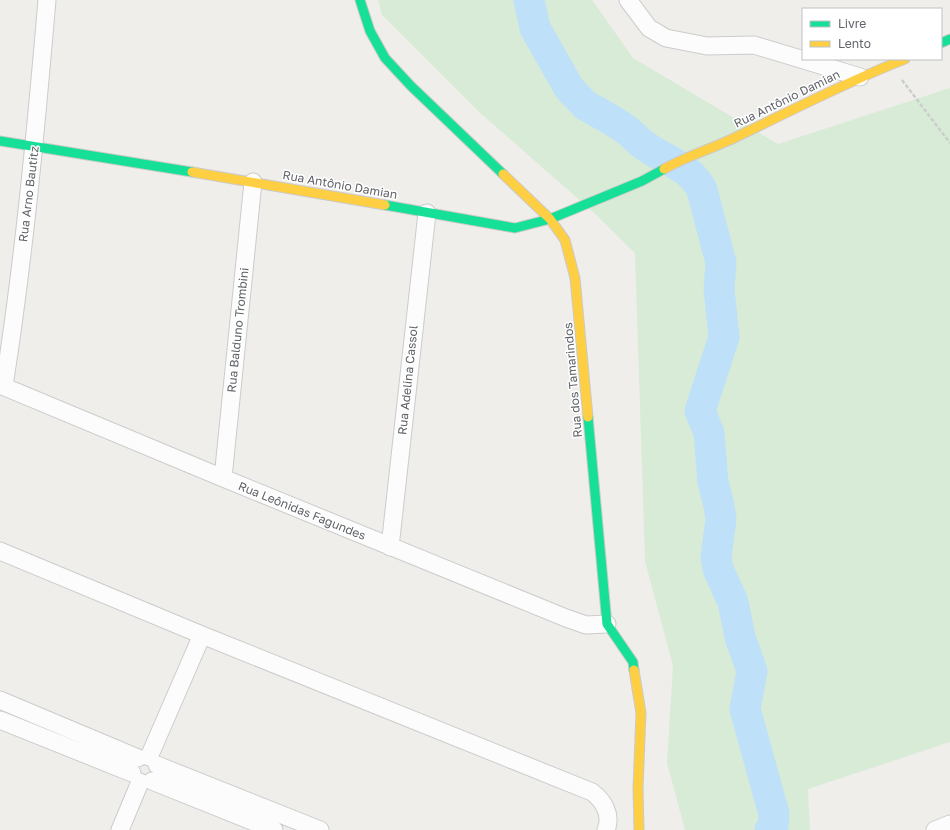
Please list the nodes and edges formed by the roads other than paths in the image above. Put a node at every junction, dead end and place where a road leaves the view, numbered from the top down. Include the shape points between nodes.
1 (47, 0) edge
2 (360, 0) edge
3 (628, 0) edge
4 (802, 59) edge
5 (804, 60) edge
6 (903, 60) edge
7 (860, 77) junction
8 (0, 141) edge
9 (35, 147) junction
10 (253, 182) junction
11 (427, 213) junction
12 (550, 220) junction
13 (2, 386) edge
14 (223, 478) junction
15 (390, 547) junction
16 (0, 551) edge
17 (607, 624) junction
18 (202, 635) junction
19 (0, 700) edge
20 (0, 720) edge
21 (145, 769) junction
22 (950, 824) edge
23 (120, 830) edge
24 (274, 830) edge
25 (320, 830) edge
26 (606, 830) edge
27 (639, 830) edge
28 (935, 830) edge

1 - 9 street, Rua Arno Bautitz
2 - 12 street, Rua dos Tamarindos via 370,32 385,58
3 - 4 street via 649,28 666,38 707,46 754,45
5 - 7 street
6 - 7 street, Rua Antônio Damian
7 - 12 street, Rua Antônio Damian via 732,139 680,160 642,181
8 - 9 street, Rua Antônio Damian
9 - 10 street, Rua Antônio Damian
9 - 13 street, Rua Arno Bautitz via 16,305
10 - 11 street, Rua Antônio Damian
10 - 14 street, Rua Balduno Trombini
11 - 12 street, Rua Antônio Damian via 515,228
11 - 15 street, Rua Adelina Cassol
12 - 17 street, Rua dos Tamarindos via 565,240 575,278
13 - 14 street, Rua Leônidas Fagundes
14 - 15 street, Rua Leônidas Fagundes
15 - 17 street, Rua Leônidas Fagundes via 566,618 586,625
16 - 18 street
17 - 27 street, Rua dos Tamarindos via 633,662 640,706
18 - 21 street
18 - 26 street via 592,792 607,811
19 - 21 street
20 - 21 street
21 - 23 street
21 - 24 street
21 - 25 street
22 - 28 street

